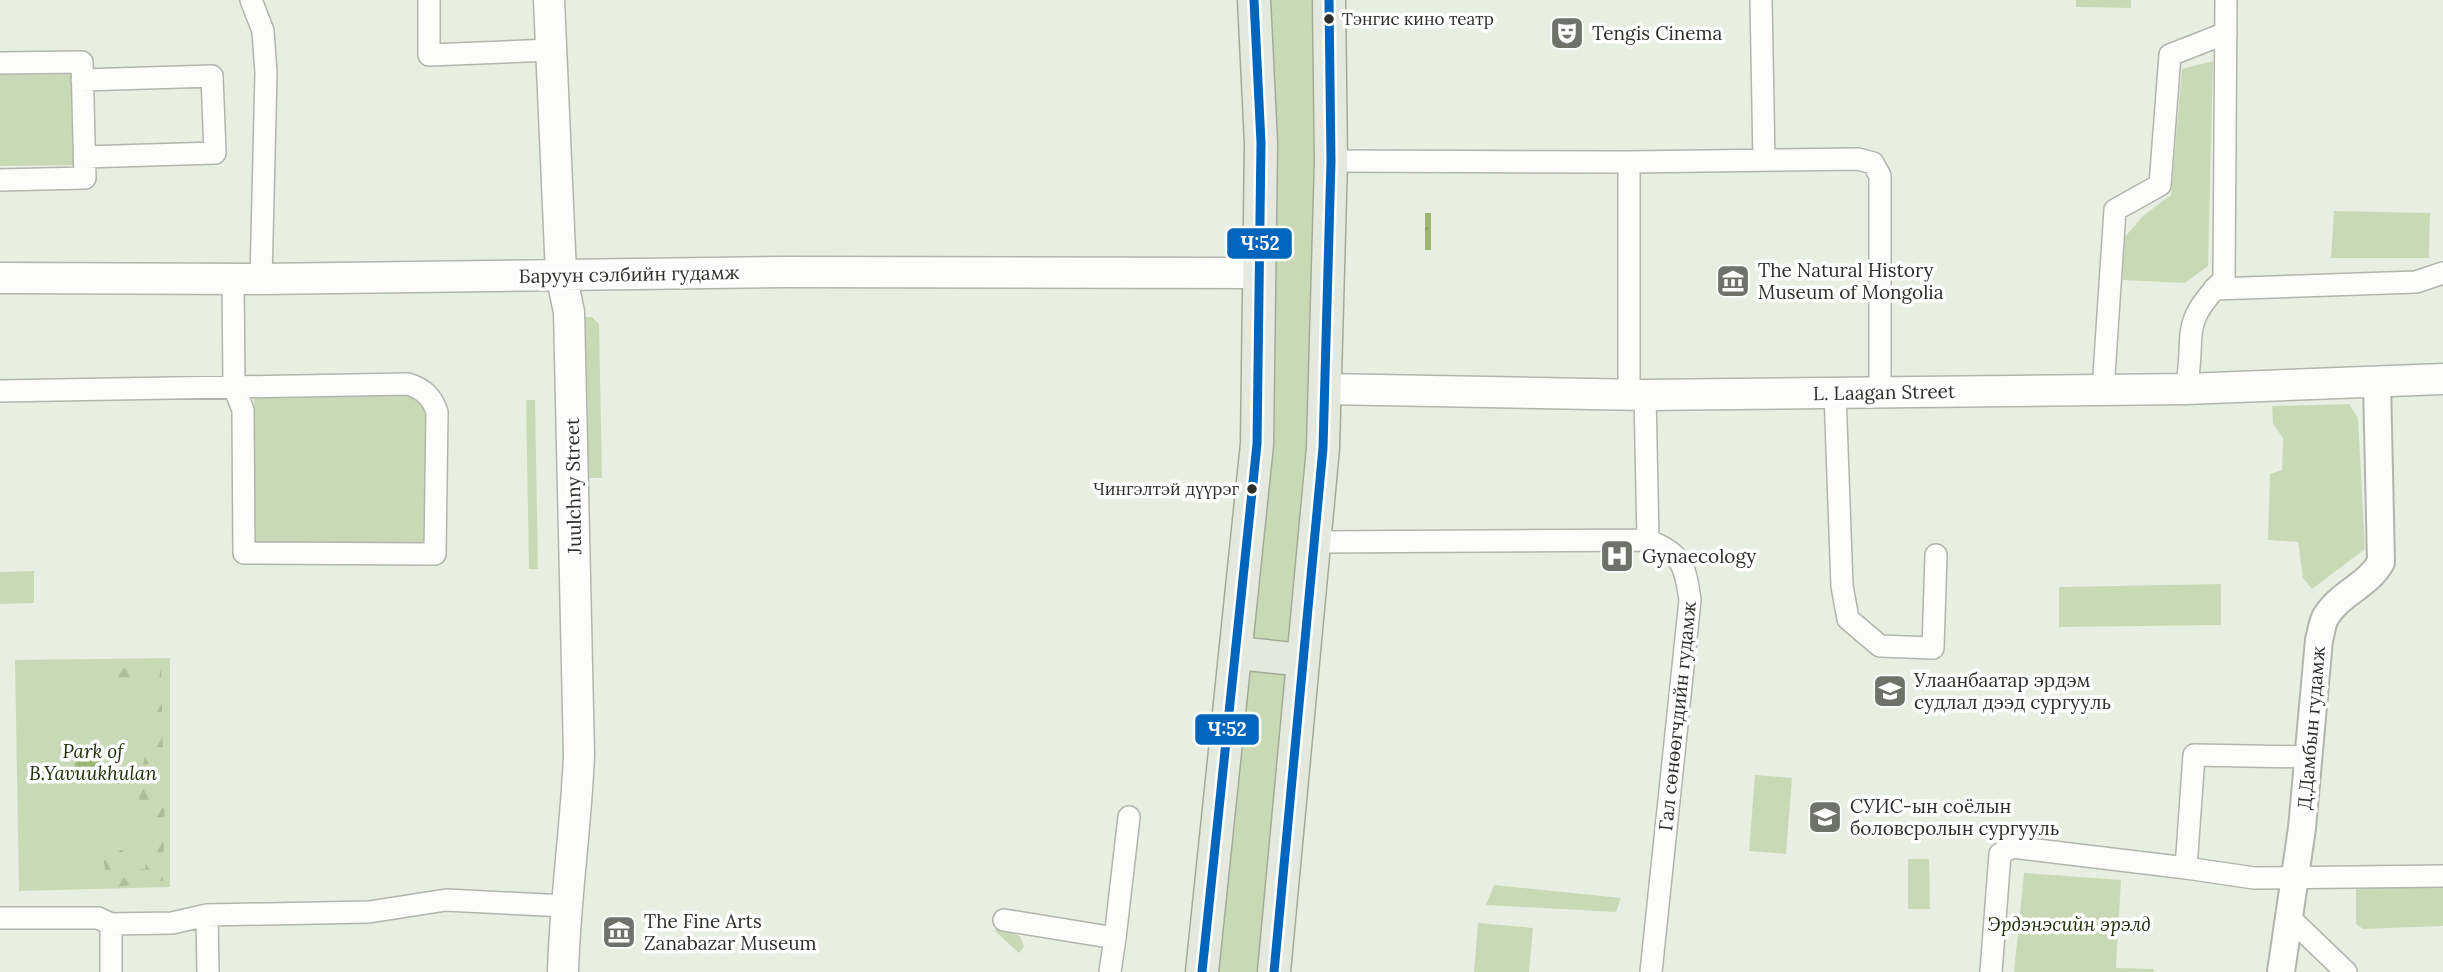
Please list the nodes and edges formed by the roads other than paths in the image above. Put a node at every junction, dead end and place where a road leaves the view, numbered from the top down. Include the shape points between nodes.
1 (251, 0) edge
2 (429, 0) edge
3 (549, 0) edge
4 (1254, 0) edge
5 (1329, 0) edge
6 (1762, 0) edge
7 (2226, 0) edge
8 (2226, 33) junction
9 (551, 50) junction
10 (0, 64) edge
11 (82, 80) junction
12 (84, 157) junction
13 (1764, 160) junction
14 (1331, 161) junction
15 (1629, 162) junction
16 (0, 180) edge
17 (1258, 273) junction
18 (2443, 273) edge
19 (561, 274) junction
20 (0, 278) edge
21 (247, 279) junction
22 (2214, 289) junction
23 (2443, 379) edge
24 (2377, 383) junction
25 (234, 387) junction
26 (1325, 388) junction
27 (2186, 389) junction
28 (2104, 390) junction
29 (0, 391) edge
30 (1880, 391) junction
31 (1835, 393) junction
32 (1637, 395) junction
33 (1648, 540) junction
34 (1315, 542) junction
35 (1936, 555) dead end
36 (1237, 653) junction
37 (1303, 660) junction
38 (2308, 757) junction
39 (1129, 817) dead end
40 (2186, 867) junction
41 (2443, 876) edge
42 (2295, 877) junction
43 (565, 906) junction
44 (207, 915) junction
45 (0, 918) edge
46 (1004, 920) dead end
47 (2289, 921) junction
48 (111, 924) junction
49 (1115, 938) junction
50 (111, 972) edge
51 (208, 972) edge
52 (563, 972) edge
53 (1110, 972) edge
54 (1202, 972) edge
55 (1274, 972) edge
56 (1651, 972) edge
57 (1991, 972) edge
58 (2281, 972) edge
59 (2346, 972) edge

1 - 21 street via 263,31 266,73
2 - 9 street via 429,55
3 - 9 main road, Juulchny Street
4 - 17 main road via 1261,143
5 - 14 main road
6 - 13 street
7 - 8 street
8 - 22 street via 2224,279
8 - 28 street via 2170,55 2160,185 2115,211
9 - 19 main road, Juulchny Street
10 - 11 street via 82,62
11 - 12 street
11 - 12 street via 212,76 215,153
12 - 16 street via 85,178
13 - 15 street
13 - 30 street via 1858,159 1877,169
14 - 15 street
14 - 26 main road
15 - 32 street
17 - 19 main road, Баруун сэлбийн гудамж
17 - 36 main road via 1257,444
18 - 22 street via 2416,282
19 - 21 main road, Баруун сэлбийн гудамж
19 - 43 main road, Juulchny Street via 569,312 579,755
20 - 21 main road, Баруун сэлбийн гудамж
21 - 25 street
22 - 27 street via 2189,331
23 - 24 main road, L. Laagan Street
24 - 27 main road, L. Laagan Street
24 - 38 street, Д.Дамбын гудамж via 2382,562 2374,576 2325,618
25 - 25 street via 243,410 244,553 435,554 437,412 427,394 408,384
25 - 29 street
26 - 32 main road, L. Laagan Street
26 - 34 main road
27 - 28 main road, L. Laagan Street
28 - 30 main road, L. Laagan Street
30 - 31 main road, L. Laagan Street
31 - 32 main road, L. Laagan Street
31 - 35 street via 1842,586 1849,619 1880,646 1933,648
32 - 33 street
33 - 34 street
33 - 56 street, Гал сөнөөгчдийн гудамж via 1671,550 1686,568 1690,600
34 - 37 main road
36 - 37 main road
36 - 54 main road
37 - 55 main road
38 - 40 street via 2194,755
38 - 42 street, Д.Дамбын гудамж
39 - 49 street
40 - 42 street via 2254,878
40 - 57 street via 2011,847 2000,854
41 - 42 street
42 - 47 street, Д.Дамбын гудамж
43 - 44 street via 446,900 369,912
43 - 52 main road, Juulchny Street
44 - 48 street via 172,923
44 - 51 street
45 - 48 street via 98,918
46 - 49 street
47 - 58 street, Д.Дамбын гудамж
47 - 59 street
48 - 50 street
49 - 53 street

